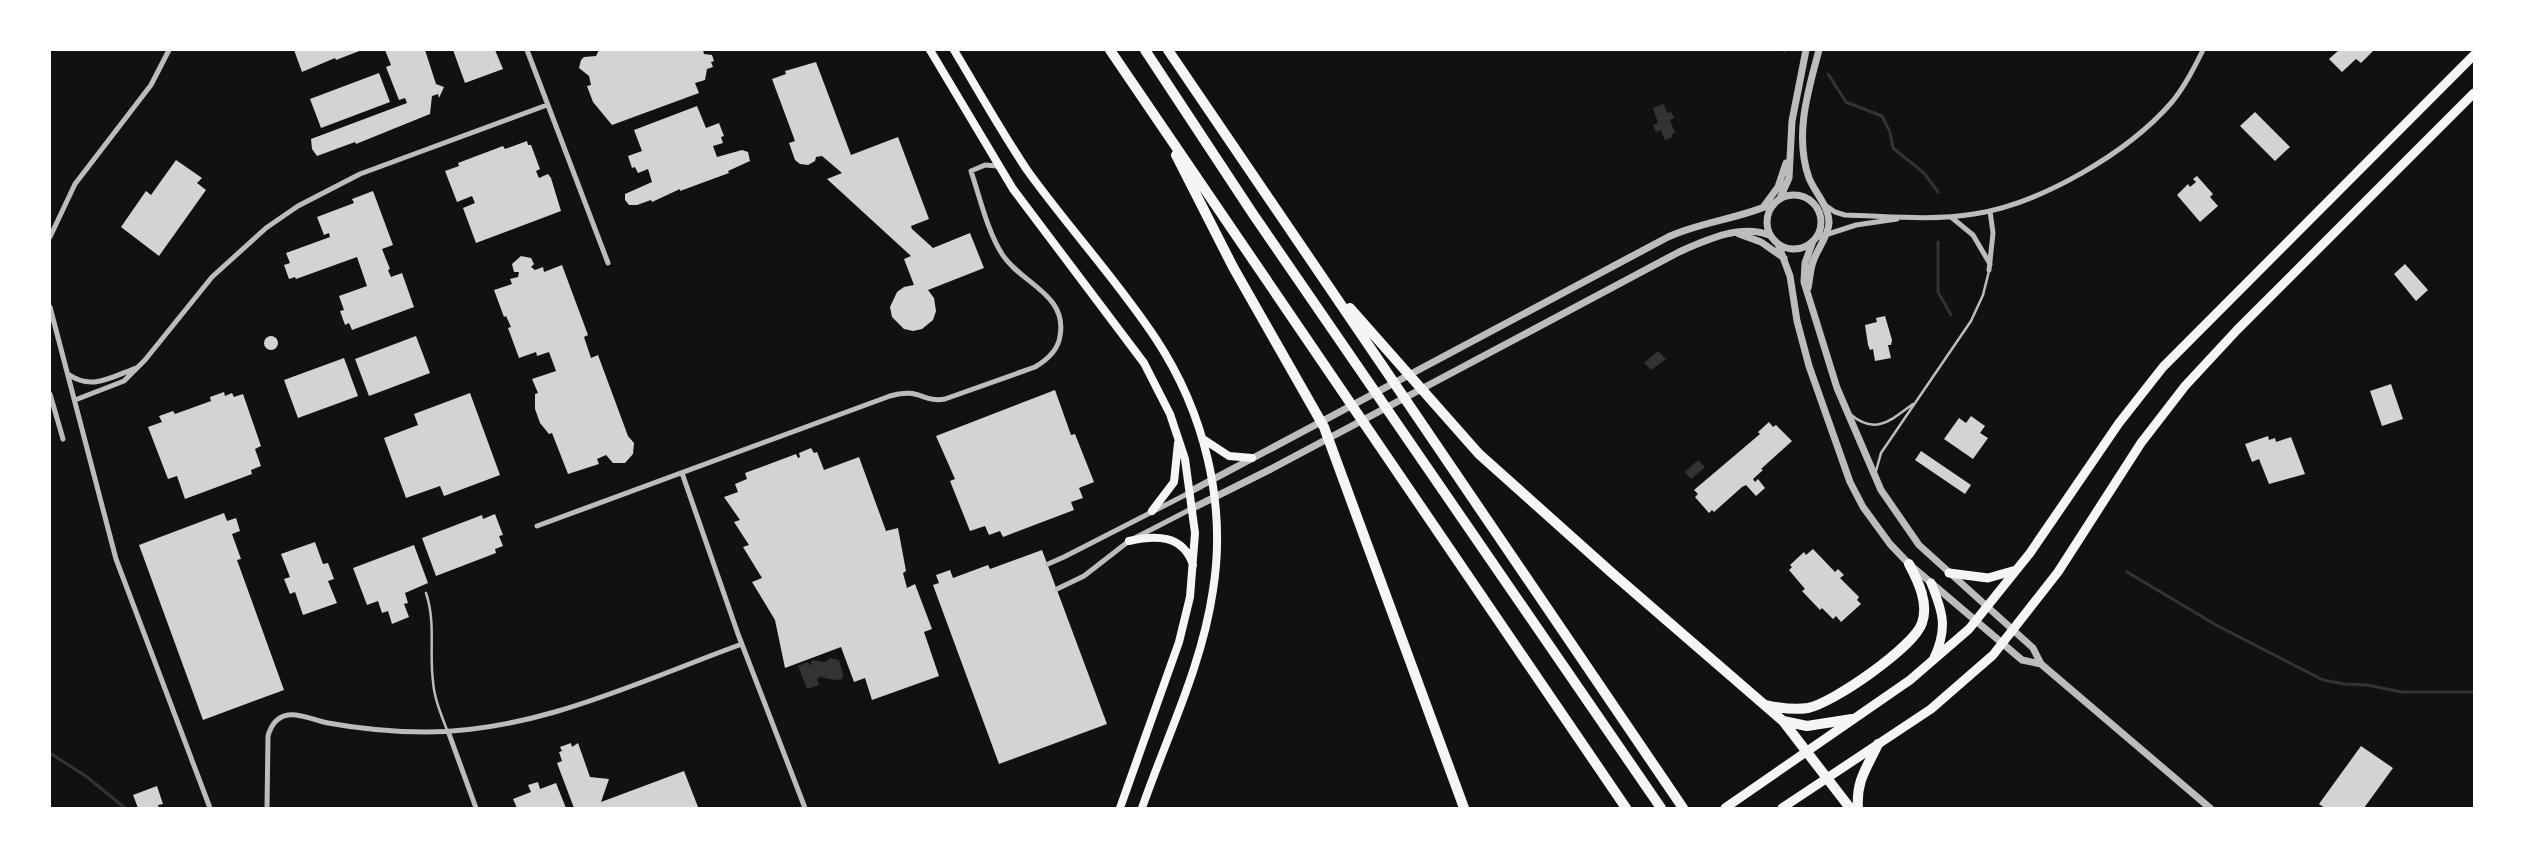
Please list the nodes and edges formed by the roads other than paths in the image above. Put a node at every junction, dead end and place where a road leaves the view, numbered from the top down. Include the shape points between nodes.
1 (169, 50) edge
2 (527, 50) edge
3 (930, 50) edge
4 (954, 50) edge
5 (1110, 50) edge
6 (1145, 50) edge
7 (1168, 50) edge
8 (1806, 50) edge
9 (1819, 50) edge
10 (2203, 50) edge
11 (2474, 55) edge
12 (2474, 93) edge
13 (547, 105) junction
14 (1158, 119) junction
15 (1789, 150) junction
16 (997, 166) junction
17 (1776, 201) junction
18 (1823, 202) junction
19 (1763, 208) junction
20 (1990, 211) junction
21 (1910, 217) junction
22 (1951, 217) junction
23 (1732, 234) junction
24 (1770, 235) junction
25 (1826, 236) junction
26 (50, 237) edge
27 (1814, 240) junction
28 (1778, 244) junction
29 (1784, 259) junction
30 (608, 263) dead end
31 (1990, 267) junction
32 (1808, 288) junction
33 (1332, 290) junction
34 (50, 307) edge
35 (139, 367) junction
36 (68, 374) junction
37 (50, 394) edge
38 (75, 400) junction
39 (1914, 403) junction
40 (1847, 412) junction
41 (1178, 436) junction
42 (1202, 438) junction
43 (63, 439) dead end
44 (1252, 458) junction
45 (682, 473) junction
46 (1875, 477) junction
47 (1212, 480) junction
48 (1191, 491) junction
49 (1214, 498) junction
50 (1193, 508) junction
51 (1152, 511) junction
52 (537, 526) dead end
53 (1129, 542) junction
54 (1048, 564) dead end
55 (1909, 564) junction
56 (1194, 568) junction
57 (2018, 569) junction
58 (1949, 573) junction
59 (1931, 583) junction
60 (1057, 589) dead end
61 (426, 593) dead end
62 (1988, 607) junction
63 (1975, 621) junction
64 (2015, 629) junction
65 (742, 644) junction
66 (2003, 644) junction
67 (1931, 663) junction
68 (2041, 664) junction
69 (1764, 704) junction
70 (1852, 719) junction
71 (1783, 721) junction
72 (448, 731) junction
73 (1878, 744) junction
74 (1806, 752) junction
75 (1826, 778) junction
76 (210, 808) edge
77 (267, 808) edge
78 (476, 808) edge
79 (805, 808) edge
80 (1120, 808) edge
81 (1142, 808) edge
82 (1464, 808) edge
83 (1626, 808) edge
84 (1661, 808) edge
85 (1683, 808) edge
86 (1725, 808) edge
87 (1782, 808) edge
88 (1850, 808) edge
89 (1858, 808) edge
90 (2210, 808) edge

1 - 26 street via 151,86 75,184
2 - 13 street
3 - 16 main road
4 - 42 main road via 1026,168 1156,339 1185,392
5 - 14 highway
6 - 84 highway via 1253,214
7 - 33 highway
8 - 15 street
9 - 18 street via 1801,145 1809,178
10 - 20 street via 2173,101 2138,133 2081,174 2052,190
11 - 57 main road via 2163,367 2119,423
12 - 64 main road via 2184,386 2141,443 2058,572
13 - 30 street
13 - 35 street via 360,174 298,206 266,228 212,277
14 - 82 highway via 1233,267 1324,427
14 - 83 highway
15 - 17 street via 1788,182
15 - 19 street via 1778,187
16 - 41 main road via 1144,363
16 - 45 street via 985,165 971,171 1002,254 1050,298 1058,310 1061,334 1051,355 1034,367 948,398 935,400 914,392 899,393
17 - 19 street
17 - 24 street via 1767,215
17 - 27 street via 1798,195 1815,205 1821,223
18 - 21 street via 1835,212 1845,215
18 - 25 street via 1829,220
19 - 44 street via 1698,225 1668,237
20 - 22 street
20 - 31 street via 1993,233
21 - 22 street
21 - 25 street via 1856,225
22 - 31 street via 1973,235
23 - 24 street via 1751,231
23 - 29 street via 1756,239
23 - 49 street via 1679,252
24 - 28 street
25 - 27 street
25 - 32 street via 1814,260
27 - 28 street via 1796,249
27 - 32 street via 1804,269 1804,282
28 - 29 street
29 - 55 street via 1809,366 1850,482 1876,526
31 - 39 lane via 1983,295 1971,321
32 - 40 street via 1829,367
33 - 69 highway via 1479,454
33 - 85 highway
34 - 36 street
35 - 36 street via 93,383 84,383
35 - 38 street via 124,381
36 - 38 street
37 - 43 street
38 - 76 street via 116,559
39 - 40 lane via 1880,425 1863,423
39 - 46 lane via 1881,453
40 - 46 street
41 - 48 main road
41 - 51 main road via 1174,482
42 - 44 main road via 1229,456
42 - 47 main road
44 - 47 street
45 - 52 street
45 - 65 street
46 - 58 street via 1890,506 1908,530
47 - 48 street
47 - 49 main road
48 - 50 main road
48 - 51 street
49 - 50 street
49 - 81 main road via 1216,558 1207,623
50 - 53 street
50 - 56 main road
51 - 54 street
53 - 56 main road via 1155,537 1173,540 1187,552
53 - 60 street via 1101,564
55 - 59 street
55 - 69 highway via 1924,608 1920,628 1908,644 1822,704 1808,708
56 - 80 main road via 1179,642
57 - 58 main road via 1988,578
57 - 62 main road
58 - 62 street
59 - 63 street via 1962,606
59 - 67 main road via 1944,618 1941,638
61 - 72 lane via 433,618 432,681
62 - 63 main road
62 - 64 street
63 - 66 street
63 - 67 main road
64 - 66 main road
64 - 68 street via 2033,648
65 - 72 street via 548,714 511,723
65 - 79 street
66 - 68 street via 2022,660
66 - 73 main road via 1955,690
67 - 70 main road
68 - 90 street
69 - 71 highway
70 - 71 highway via 1807,726
70 - 74 main road
71 - 74 highway
72 - 77 street via 368,729 293,715 283,716 272,725 268,736
72 - 78 street
73 - 75 main road
73 - 89 highway via 1862,772 1858,785
74 - 75 highway
74 - 86 main road
75 - 87 main road
75 - 88 highway

